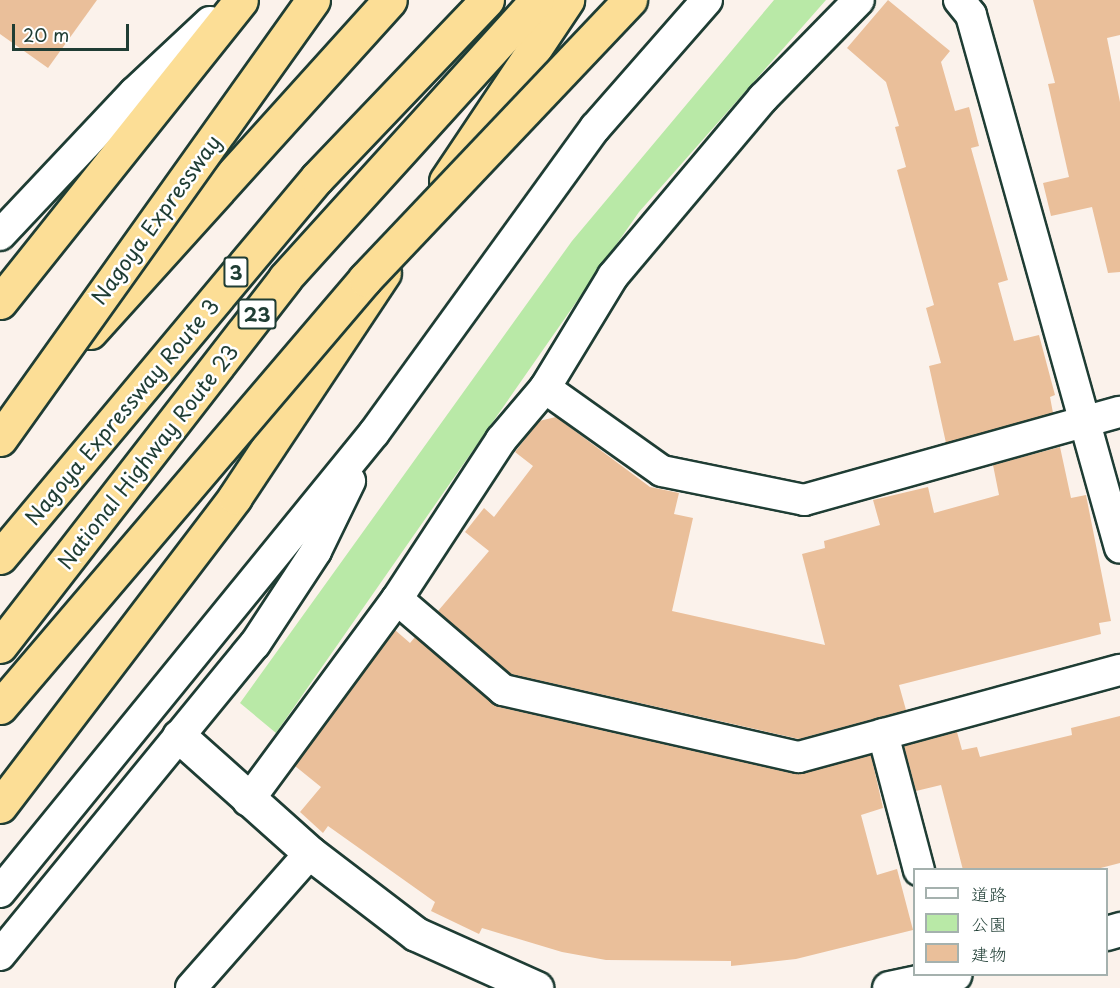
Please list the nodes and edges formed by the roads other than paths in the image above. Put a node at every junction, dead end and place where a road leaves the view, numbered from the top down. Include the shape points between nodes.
1 (233, 0) edge
2 (241, 0) edge
3 (313, 0) edge
4 (390, 0) edge
5 (487, 0) edge
6 (537, 0) edge
7 (567, 0) edge
8 (630, 0) edge
9 (707, 0) edge
10 (859, 0) edge
11 (958, 0) edge
12 (0, 235) edge
13 (0, 302) edge
14 (545, 388) junction
15 (1120, 412) edge
16 (1087, 420) junction
17 (0, 432) edge
18 (374, 433) junction
19 (0, 440) edge
20 (1120, 548) edge
21 (0, 557) edge
22 (397, 599) junction
23 (0, 646) edge
24 (1120, 670) edge
25 (0, 707) edge
26 (883, 734) junction
27 (179, 736) junction
28 (249, 801) junction
29 (0, 807) edge
30 (310, 853) junction
31 (919, 868) edge
32 (0, 892) edge
33 (0, 955) edge
34 (951, 978) edge
35 (191, 988) edge
36 (536, 988) edge
37 (889, 988) edge

1 - 12 street via 134,93
2 - 13 highway
3 - 19 highway, Nagoya Expressway, bridge
4 - 17 highway
5 - 21 highway, Nagoya Expressway Route 3 / 3 via 317,177
6 - 23 highway, National Highway Route 23 / 23 via 285,278
7 - 29 highway via 235,497
8 - 25 highway, bridge via 365,279
9 - 18 street via 595,128
10 - 14 street via 763,98 613,276
11 - 16 street via 971,15
14 - 16 street via 662,471 804,500
14 - 22 street via 501,440
15 - 16 street
16 - 20 street
18 - 27 street via 316,551 255,644
18 - 32 street
22 - 26 street via 503,690 799,757
22 - 28 street
24 - 26 street
26 - 31 street
27 - 28 street
27 - 33 street
28 - 30 street
30 - 35 street
30 - 36 street via 416,934
34 - 37 street

